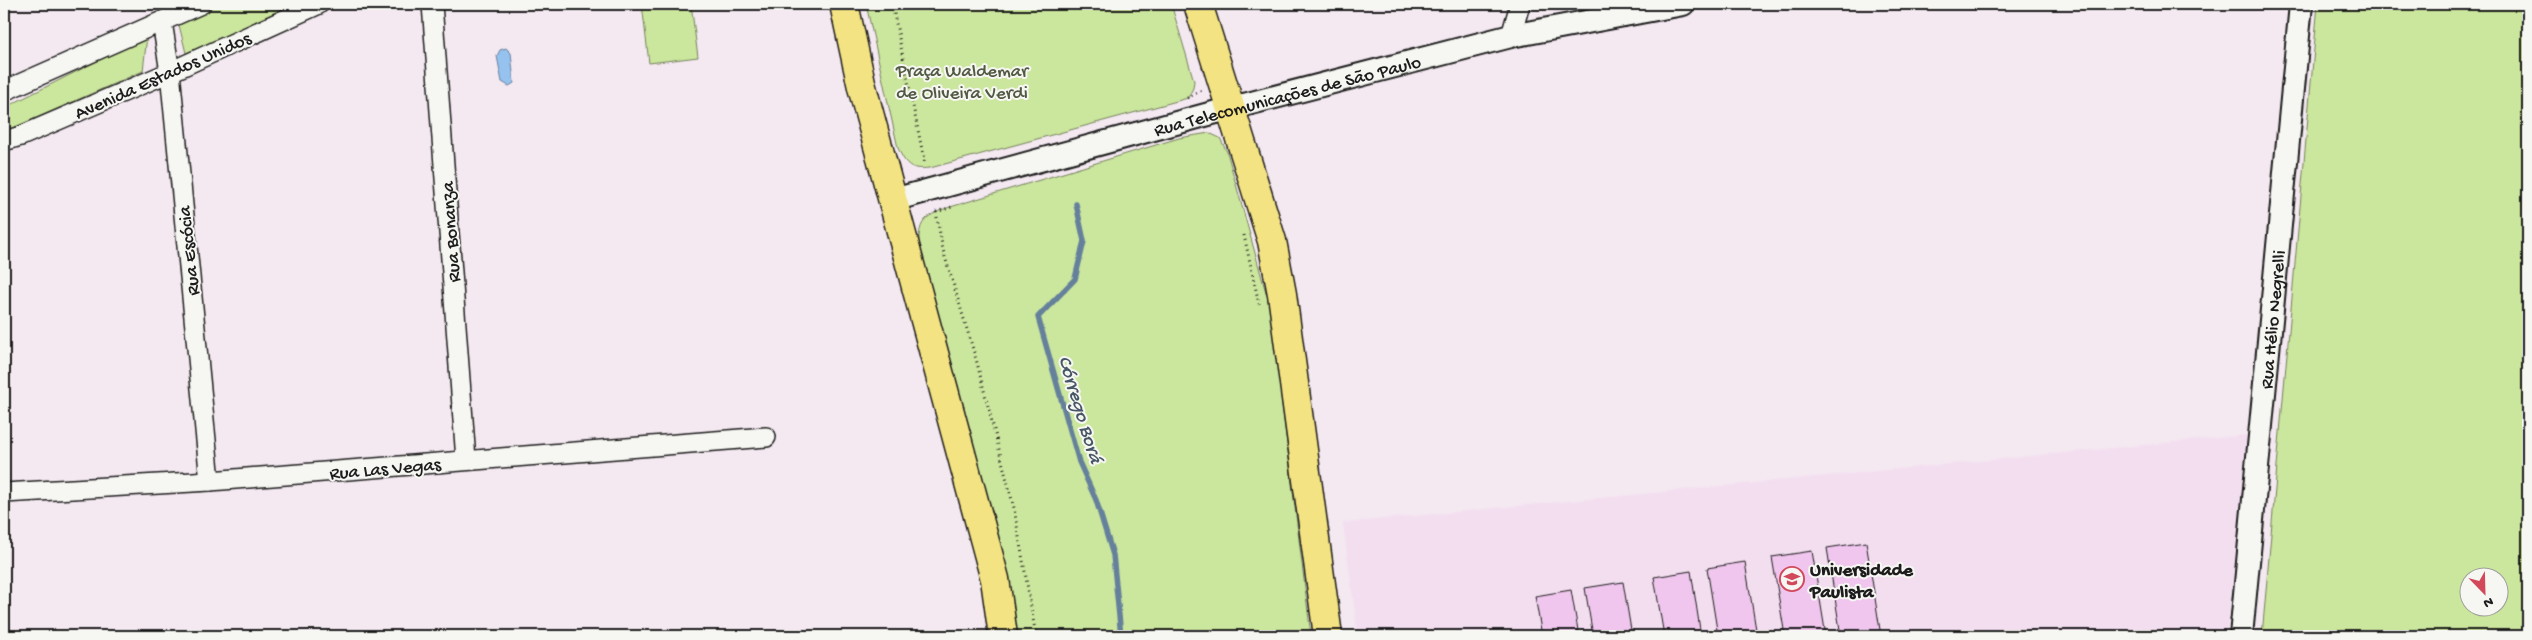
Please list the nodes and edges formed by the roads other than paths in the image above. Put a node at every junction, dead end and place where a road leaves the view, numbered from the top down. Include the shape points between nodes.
1 (201, 4) edge
2 (319, 4) edge
3 (432, 4) edge
4 (844, 4) edge
5 (1198, 4) edge
6 (1520, 4) edge
7 (1683, 4) edge
8 (2301, 4) edge
9 (162, 22) junction
10 (1512, 36) junction
11 (170, 72) junction
12 (4, 91) edge
13 (1230, 109) junction
14 (4, 141) edge
15 (893, 200) junction
16 (766, 437) dead end
17 (466, 460) junction
18 (210, 481) junction
19 (4, 493) edge
20 (1003, 636) edge
21 (1328, 636) edge
22 (2241, 636) edge

1 - 9 street
2 - 11 street, Avenida Estados Unidos
3 - 17 street, Rua Bonanza
4 - 15 main road via 862,87
5 - 13 main road
6 - 10 street
7 - 10 street, Rua Telecomunicações de São Paulo
8 - 22 street, Rua Hélio Negrelli
9 - 11 street, Rua Escócia
9 - 12 street
10 - 13 street, Rua Telecomunicações de São Paulo
11 - 14 street, Avenida Estados Unidos
11 - 18 street, Rua Escócia
13 - 15 street, Rua Telecomunicações de São Paulo
13 - 21 main road via 1272,241 1282,294
15 - 20 main road via 995,579
16 - 17 street, Rua Las Vegas
17 - 18 street, Rua Las Vegas
18 - 19 street, Rua Las Vegas

